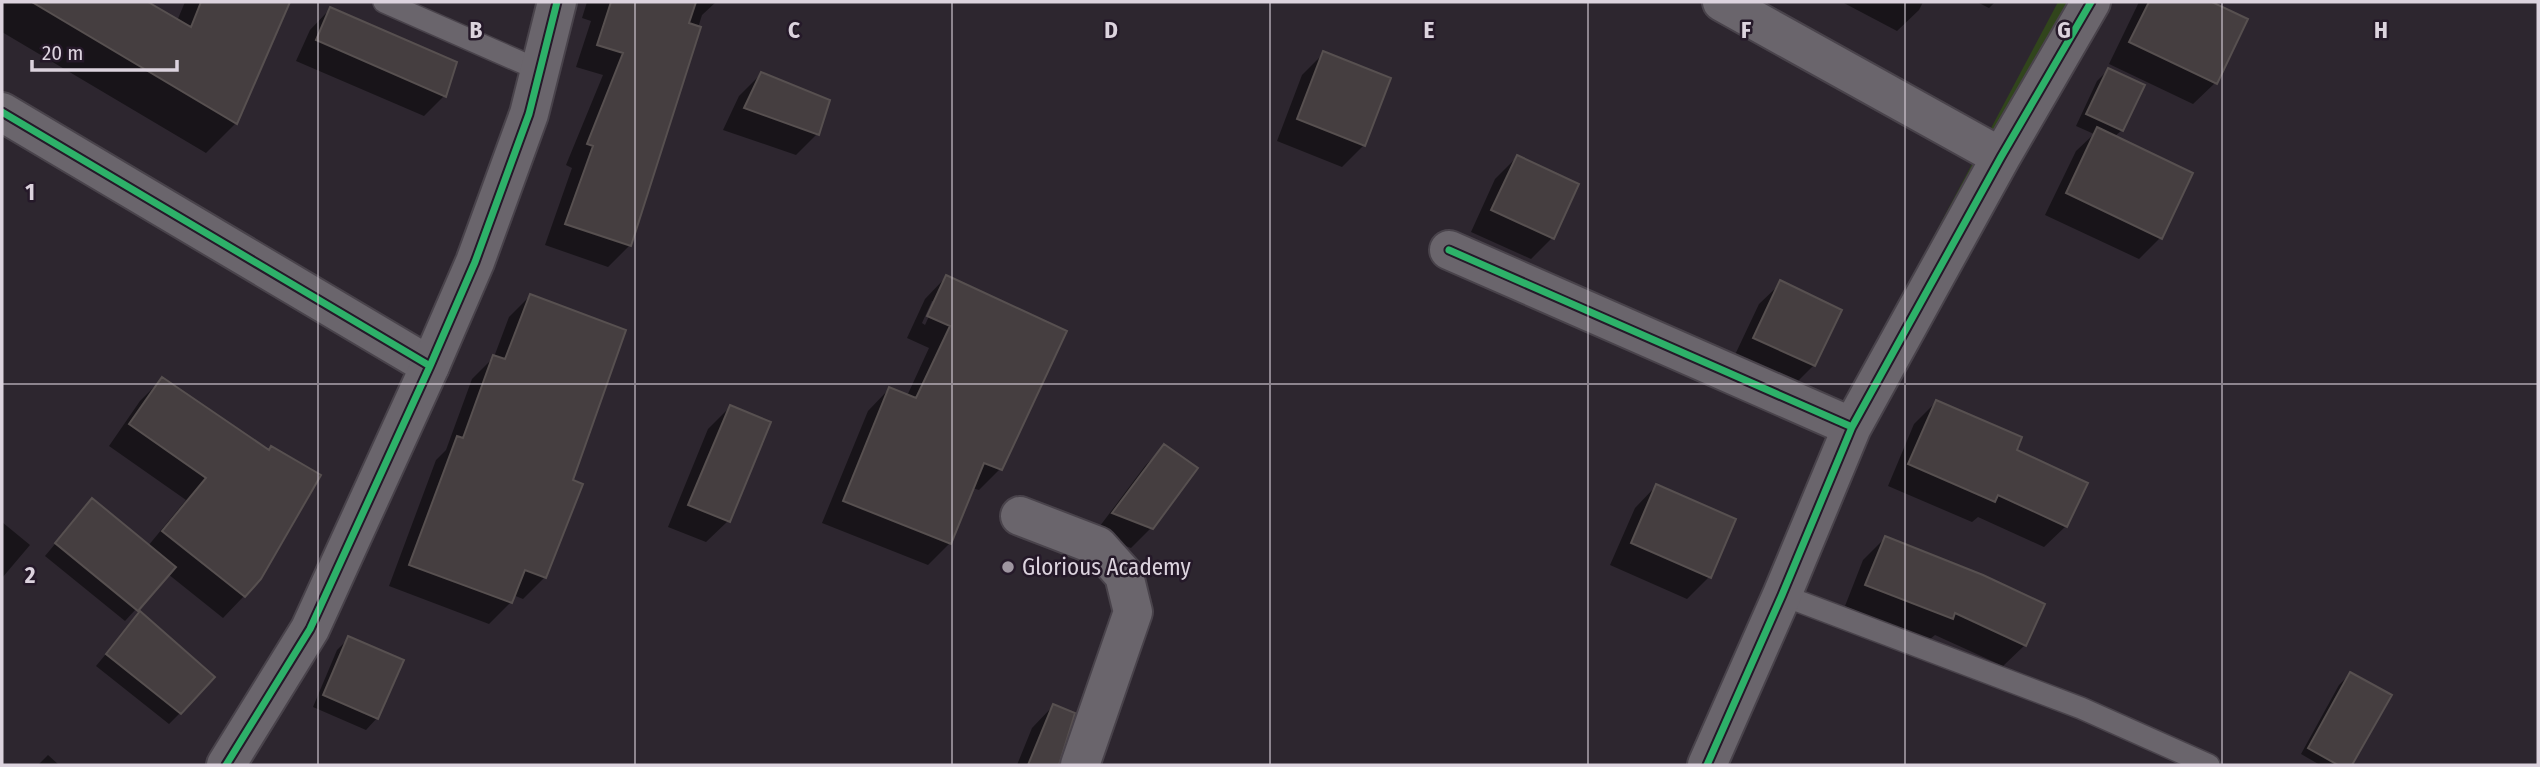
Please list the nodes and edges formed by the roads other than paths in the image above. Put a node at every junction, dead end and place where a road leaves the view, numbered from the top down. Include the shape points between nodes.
1 (384, 2) edge
2 (557, 2) edge
3 (1722, 2) edge
4 (2091, 2) edge
5 (539, 70) junction
6 (2, 112) edge
7 (2001, 157) junction
8 (1448, 250) dead end
9 (430, 366) junction
10 (1852, 428) junction
11 (1020, 516) dead end
12 (1782, 595) junction
13 (226, 765) edge
14 (1080, 765) edge
15 (1707, 765) edge
16 (2209, 765) edge

1 - 5 lane
2 - 5 street
3 - 7 street
4 - 7 street
5 - 9 street via 529,114 484,237
6 - 9 street
7 - 10 street
8 - 10 street
9 - 13 street via 310,629
10 - 12 street
11 - 14 street via 1098,546 1124,575 1133,612
12 - 15 street
12 - 16 lane via 2081,708

